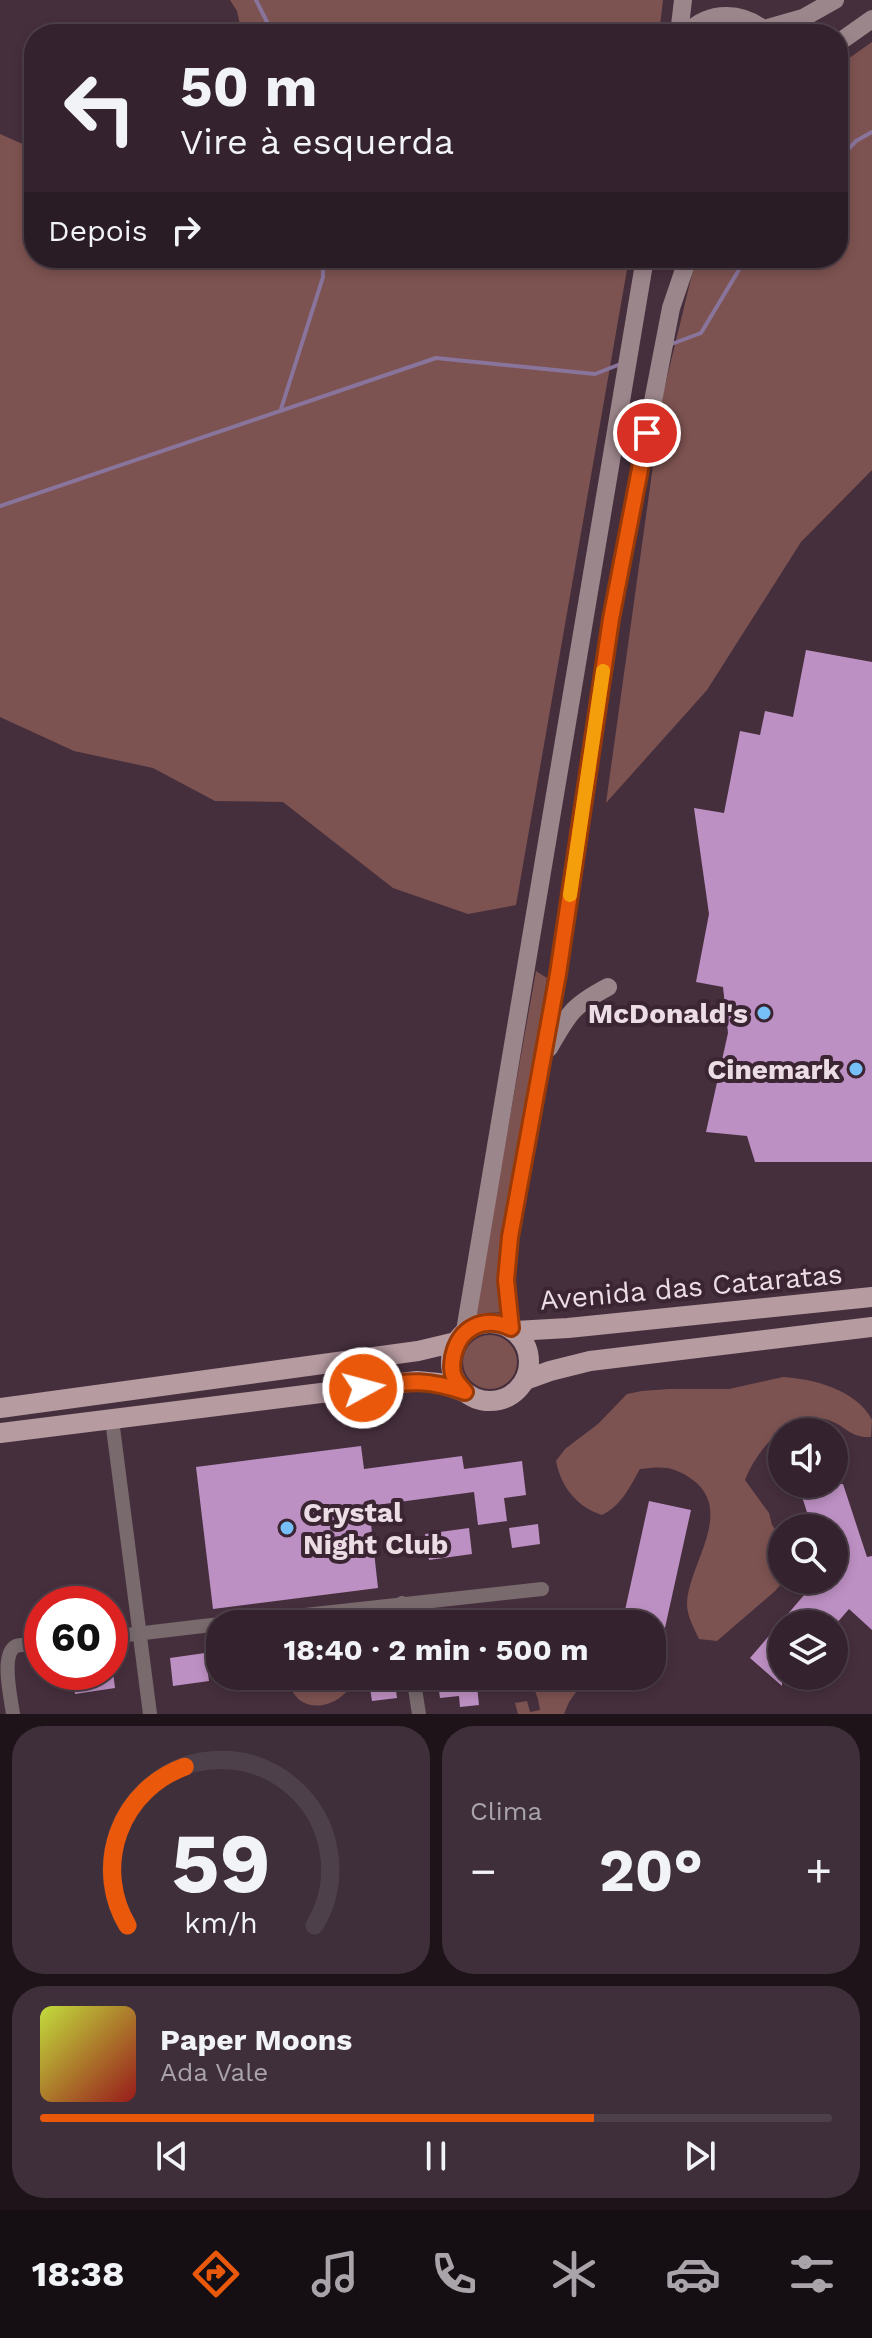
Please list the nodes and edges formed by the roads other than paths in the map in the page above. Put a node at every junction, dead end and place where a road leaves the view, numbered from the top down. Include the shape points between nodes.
1 (683, 0) edge
2 (835, 0) edge
3 (735, 8) edge
4 (872, 19) edge
5 (680, 24) edge
6 (698, 24) edge
7 (756, 24) edge
8 (787, 24) edge
9 (848, 36) edge
10 (643, 268) edge
11 (685, 268) edge
12 (544, 869) junction
13 (558, 974) junction
14 (608, 987) dead end
15 (542, 1061) junction
16 (872, 1297) edge
17 (872, 1327) edge
18 (513, 1330) junction
19 (461, 1336) junction
20 (525, 1380) junction
21 (465, 1392) junction
22 (0, 1408) edge
23 (112, 1420) junction
24 (0, 1433) edge
25 (542, 1589) dead end
26 (402, 1603) junction
27 (342, 1610) edge
28 (403, 1610) edge
29 (206, 1626) edge
30 (139, 1634) junction
31 (128, 1635) edge
32 (24, 1646) edge
33 (415, 1690) edge
34 (13, 1714) edge
35 (150, 1714) edge
36 (419, 1714) edge

1 - 5 street
2 - 8 street
3 - 6 street
3 - 7 street
4 - 9 street
10 - 12 street
11 - 13 street via 671,308 611,619
12 - 13 street via 535,956
12 - 19 street
13 - 15 street
14 - 15 street via 570,1013
15 - 18 street via 510,1237 506,1280
16 - 18 main road, Avenida das Cataratas
17 - 20 main road, Avenida das Cataratas via 590,1361
18 - 19 main road via 483,1323
18 - 20 main road via 529,1352
19 - 21 main road via 451,1367
19 - 22 main road via 418,1351
20 - 21 main road via 503,1399 483,1401
21 - 23 main road via 417,1381
23 - 24 main road
23 - 30 street
25 - 26 street
26 - 27 street
26 - 28 street
29 - 30 street
30 - 31 street
30 - 35 street
32 - 34 street via 15,1647 6,1664
33 - 36 street

